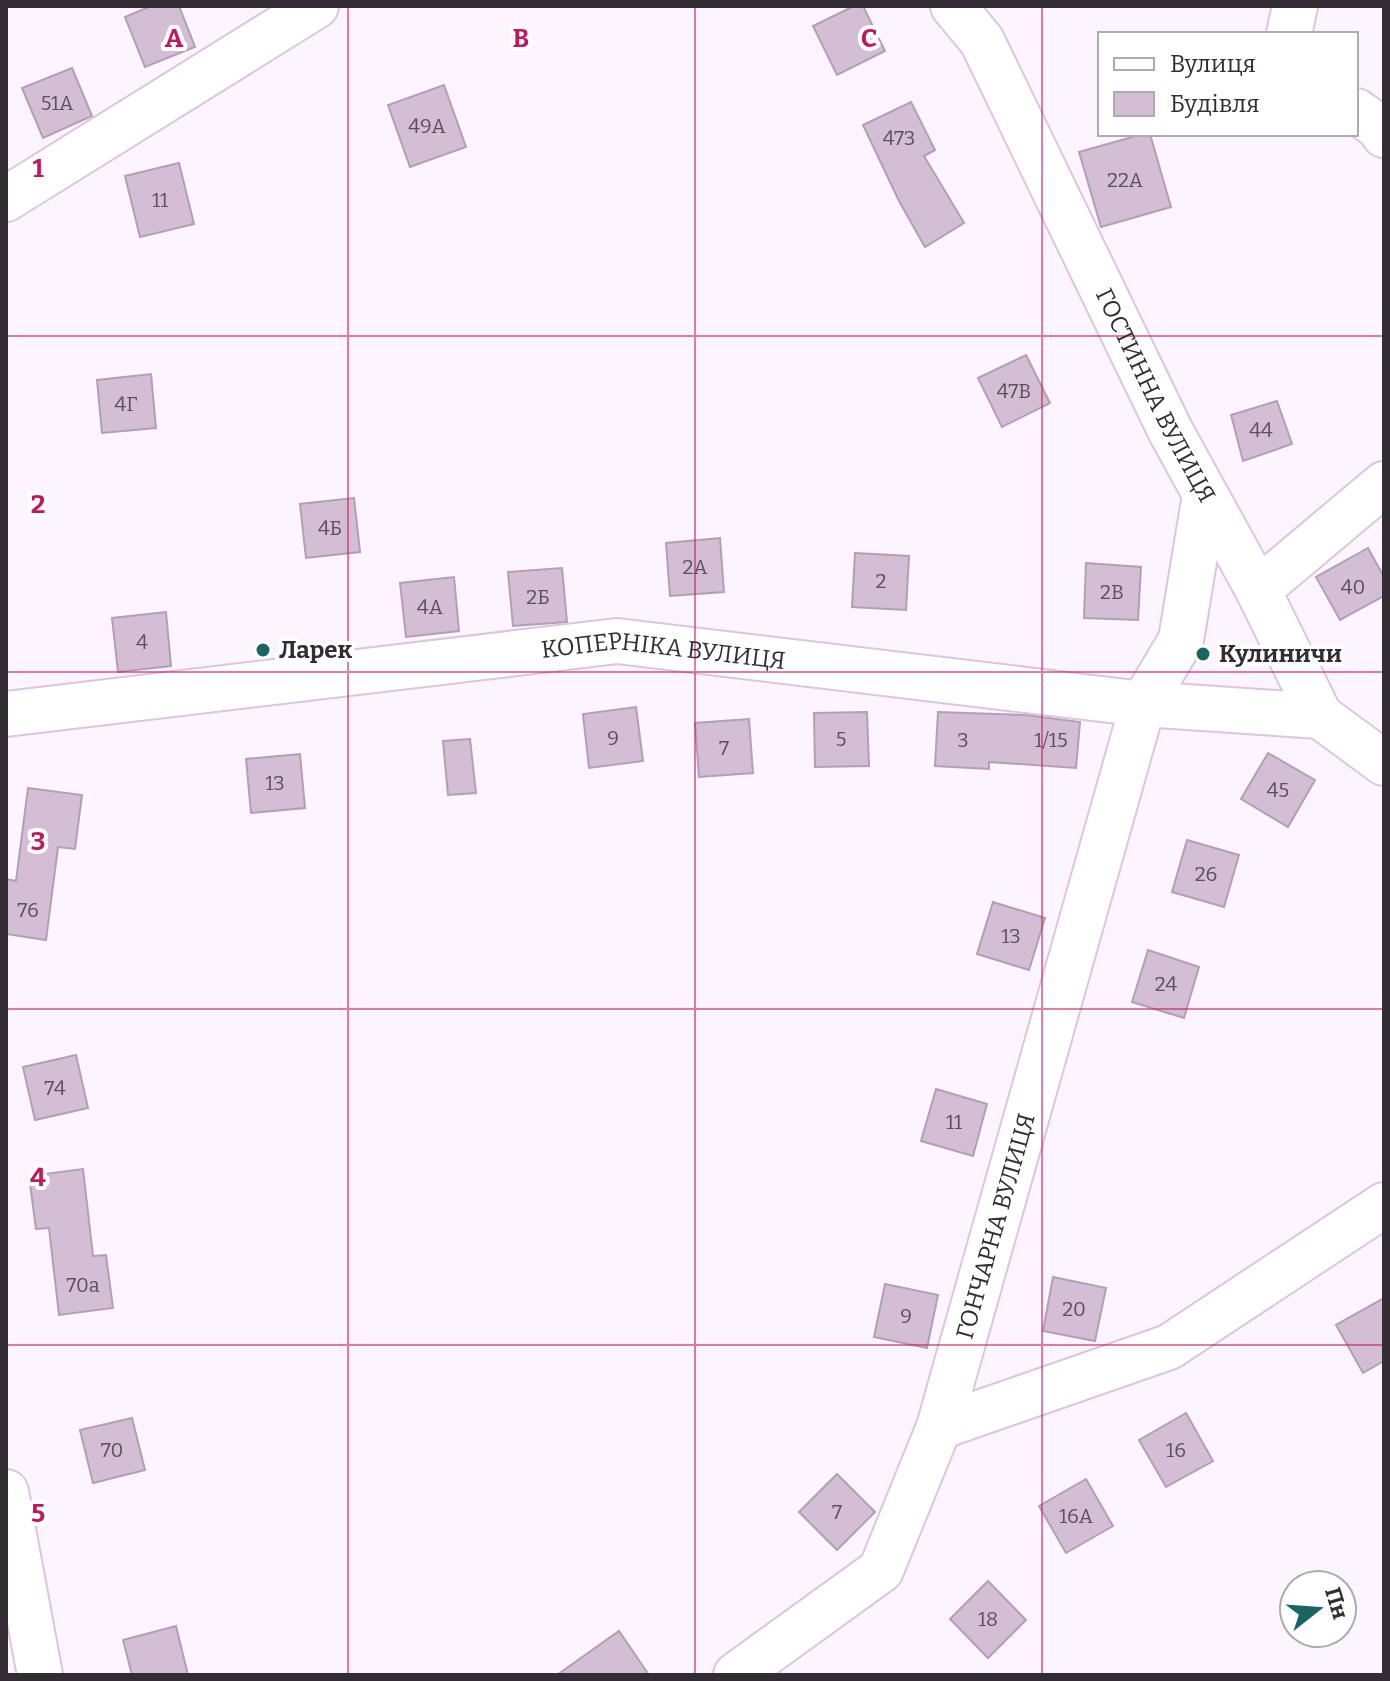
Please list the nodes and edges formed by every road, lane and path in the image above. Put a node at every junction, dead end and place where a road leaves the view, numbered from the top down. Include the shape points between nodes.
1 (316, 6) edge
2 (953, 6) edge
3 (1295, 6) edge
4 (1289, 32) edge
5 (1358, 112) edge
6 (1384, 135) edge
7 (6, 199) edge
8 (1384, 484) edge
9 (1205, 495) junction
10 (1258, 590) junction
11 (1143, 704) junction
12 (6, 714) edge
13 (1320, 716) junction
14 (1384, 763) edge
15 (1384, 1205) edge
16 (939, 1427) junction
17 (6, 1492) edge
18 (40, 1675) edge
19 (736, 1675) edge

1 - 7 street
2 - 9 street, ГОСТИННА ВУЛИЦЯ via 982,41
3 - 4 street
5 - 6 street
8 - 10 street
9 - 10 street, ГОСТИННА ВУЛИЦЯ
9 - 11 street, ГОНЧАРНА ВУЛИЦЯ via 1181,640
10 - 13 street, ГОСТИННА ВУЛИЦЯ
11 - 12 street, КОПЕРНІКА ВУЛИЦЯ via 617,641
11 - 13 street, КОПЕРНІКА ВУЛИЦЯ
11 - 16 street, ГОНЧАРНА ВУЛИЦЯ
13 - 14 street, ГОСТИННА ВУЛИЦЯ
15 - 16 street via 1169,1347
16 - 19 street, ГОНЧАРНА ВУЛИЦЯ via 881,1570
17 - 18 street

